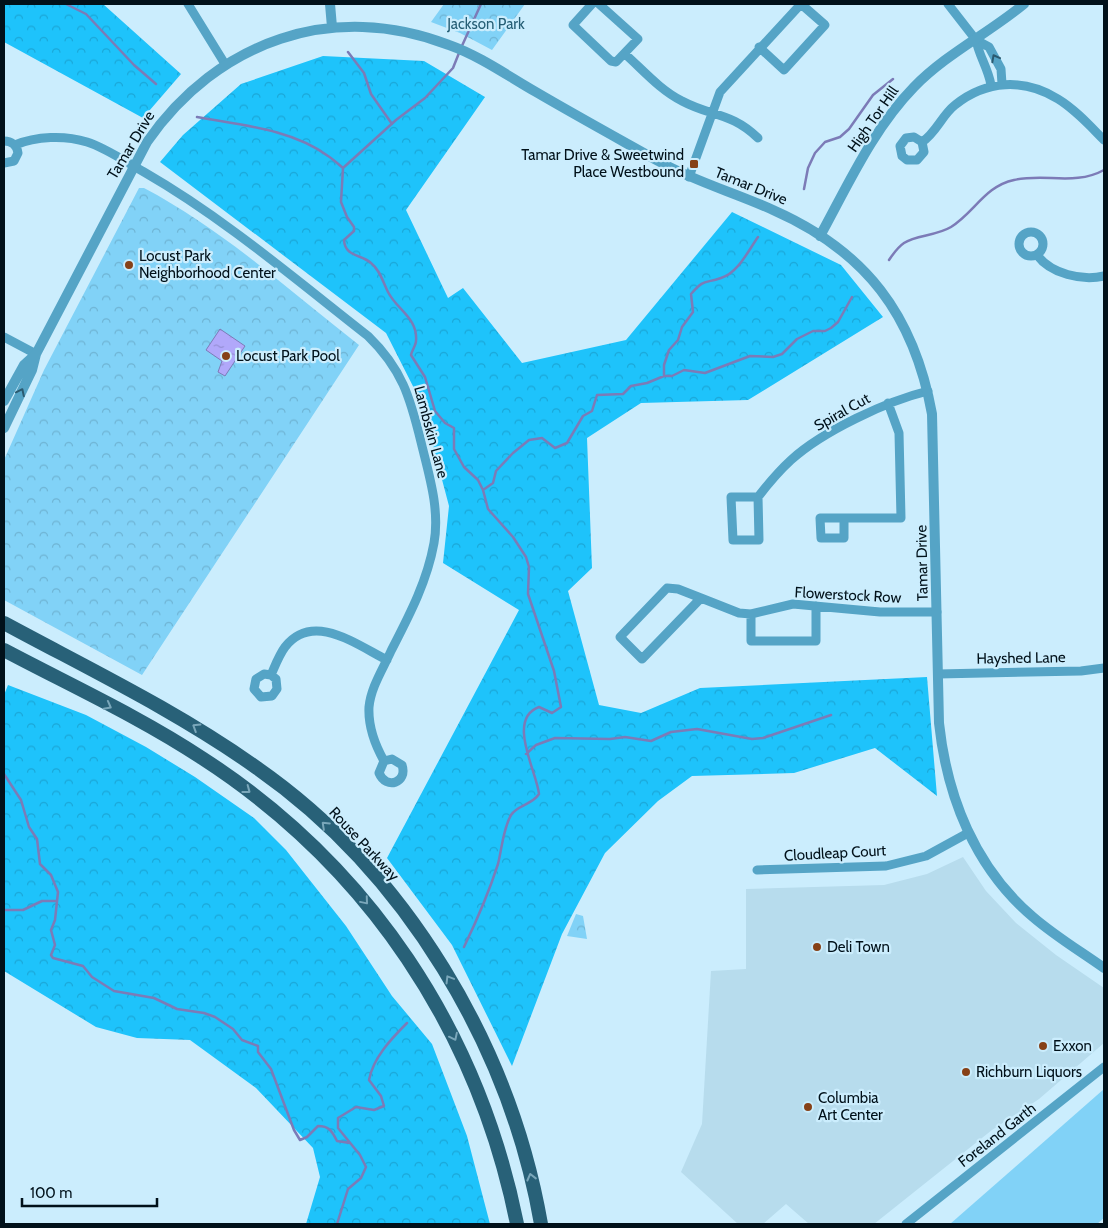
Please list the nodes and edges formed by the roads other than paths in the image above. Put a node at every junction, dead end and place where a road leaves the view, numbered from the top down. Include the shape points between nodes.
1 (188, 4) edge
2 (330, 4) edge
3 (592, 4) edge
4 (599, 4) edge
5 (801, 4) edge
6 (948, 4) edge
7 (1024, 4) edge
8 (332, 27) junction
9 (976, 40) junction
10 (759, 47) junction
11 (625, 54) junction
12 (225, 64) junction
13 (1002, 84) junction
14 (991, 85) junction
15 (712, 112) junction
16 (758, 138) dead end
17 (1104, 140) edge
18 (4, 141) edge
19 (922, 142) dead end
20 (15, 145) junction
21 (4, 163) edge
22 (134, 166) junction
23 (689, 177) junction
24 (820, 236) junction
25 (1036, 255) dead end
26 (1104, 276) edge
27 (4, 337) edge
28 (36, 354) junction
29 (928, 392) junction
30 (4, 401) edge
31 (888, 403) junction
32 (4, 428) edge
33 (758, 497) junction
34 (844, 518) dead end
35 (701, 598) junction
36 (816, 606) junction
37 (937, 612) junction
38 (751, 614) junction
39 (4, 615) edge
40 (4, 623) edge
41 (51, 648) junction
42 (4, 650) edge
43 (4, 657) edge
44 (387, 660) junction
45 (1104, 668) edge
46 (938, 674) junction
47 (271, 675) dead end
48 (79, 690) junction
49 (384, 761) dead end
50 (968, 834) junction
51 (757, 870) dead end
52 (1104, 968) edge
53 (1104, 1067) edge
54 (517, 1224) edge
55 (541, 1224) edge
56 (906, 1224) edge

1 - 12 street
2 - 8 street
3 - 11 street via 573,25 611,61 619,61
4 - 11 street via 638,39
5 - 10 street
5 - 10 street via 825,25 784,70
6 - 9 street
7 - 9 street, High Tor Hill
8 - 12 street, Tamar Drive via 267,42
8 - 23 street, Tamar Drive via 392,30 449,45
13 -> 9 street via 997,60 989,47
9 - 14 street
9 - 24 street, High Tor Hill via 920,82 895,109
10 - 15 street via 720,92
11 - 15 street via 673,96
12 - 22 street, Tamar Drive via 182,98 162,120
13 - 14 street
13 - 17 street via 1037,90 1058,99
14 - 19 street via 954,105
15 - 16 street via 739,122
15 - 23 street
18 - 20 street
20 - 21 street via 17,156 10,163
20 - 22 street, Lambskin Lane via 50,138 77,140
22 - 28 street, Tamar Drive
22 - 44 street, Lambskin Lane via 210,212 368,336 400,374 412,402 432,489 435,532 422,588
23 - 24 street, Tamar Drive via 775,211
24 - 29 street, Tamar Drive via 849,256 883,292 914,346
25 - 26 street via 1063,273 1086,278
27 - 28 street
28 - 30 street, Tamar Drive via 24,365
32 -> 28 street, Tamar Drive via 32,370
29 - 31 street, Spiral Cut
29 - 37 street, Tamar Drive via 934,439
31 - 33 street, Spiral Cut via 809,446 778,473
31 - 34 street via 899,433 901,518
33 - 33 street via 731,497 733,540 759,540
35 - 35 street, Flowerstock Row via 642,659 620,637 667,588
35 - 38 street, Flowerstock Row via 739,613
36 - 37 street, Flowerstock Row via 880,612
36 - 38 street, Flowerstock Row via 793,604
36 - 38 street via 816,641 751,641
37 - 46 street, Tamar Drive
39 - 41 main road
40 - 41 main road, Rouse Parkway
55 -> 41 main road, Rouse Parkway via 524,1150 494,1068 451,982 386,890 342,840 259,769 175,714
42 - 48 main road
43 - 48 main road
44 - 47 street via 338,636 314,630 290,642
44 - 49 street, Lambskin Lane via 369,708 372,733
45 - 46 street, Hayshed Lane
46 - 50 street, Tamar Drive via 939,723 945,767
48 -> 54 main road via 202,758 244,787 298,831 368,904 431,995 472,1075 500,1157
50 - 51 street, Cloudleap Court via 926,856 886,866
50 - 52 street, Tamar Drive via 1000,884 1019,904
53 - 56 street, Foreland Garth

